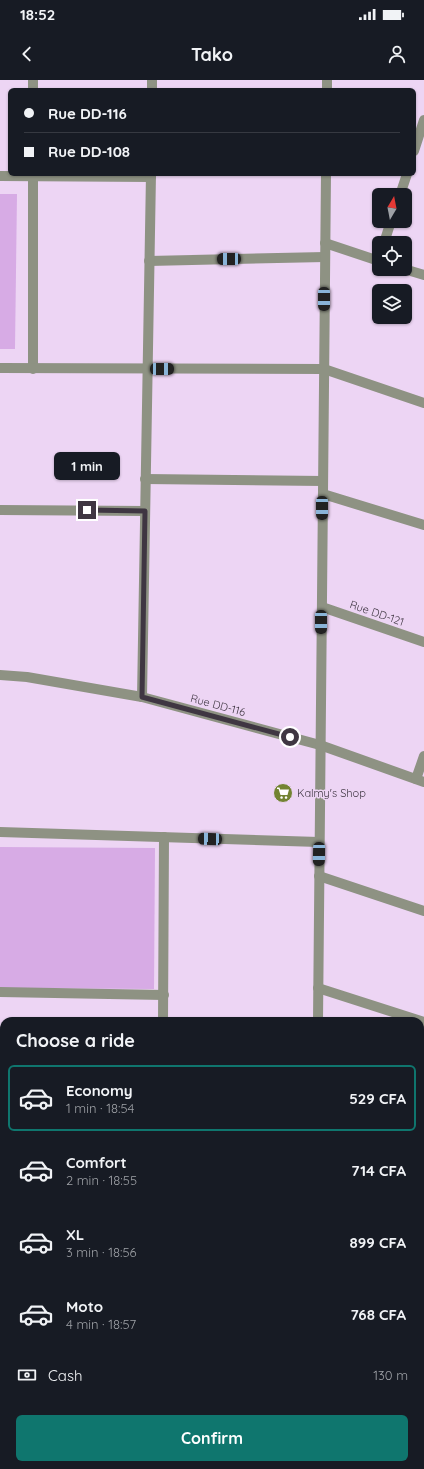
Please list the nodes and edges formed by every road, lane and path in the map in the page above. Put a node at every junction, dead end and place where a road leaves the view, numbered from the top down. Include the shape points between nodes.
1 (424, 120) edge
2 (416, 145) edge
3 (33, 176) edge
4 (151, 176) edge
5 (326, 176) edge
6 (406, 176) edge
7 (402, 188) edge
8 (325, 243) junction
9 (325, 256) junction
10 (372, 259) edge
11 (149, 261) junction
12 (412, 271) edge
13 (424, 275) edge
14 (0, 368) edge
15 (33, 369) junction
16 (147, 369) junction
17 (324, 369) junction
18 (424, 403) edge
19 (145, 479) junction
20 (323, 481) junction
21 (323, 494) junction
22 (0, 510) edge
23 (145, 511) junction
24 (424, 525) edge
25 (322, 607) junction
26 (424, 642) edge
27 (0, 675) edge
28 (142, 697) junction
29 (320, 745) junction
30 (424, 756) edge
31 (420, 780) edge
32 (0, 832) edge
33 (164, 837) junction
34 (319, 842) junction
35 (319, 876) junction
36 (424, 911) edge
37 (318, 988) junction
38 (0, 992) edge
39 (164, 995) junction
40 (163, 1017) edge
41 (318, 1017) edge
42 (408, 1017) edge

1 - 2 street
3 - 15 street
4 - 11 street
5 - 8 street
6 - 7 street
8 - 9 street
8 - 10 street
9 - 11 street
9 - 17 street
11 - 16 street
12 - 13 street
14 - 15 street
15 - 16 street
16 - 17 street
16 - 19 street
17 - 18 street
17 - 20 street
19 - 20 street
19 - 23 street
20 - 21 street
21 - 24 street
21 - 25 street
22 - 23 street
23 - 28 street
25 - 26 street, Rue DD-121
25 - 29 street
27 - 28 street, Rue DD-116 via 28,677
28 - 29 street, Rue DD-116
29 - 31 street, Rue DD-116
29 - 34 street
30 - 31 street
32 - 33 street
33 - 34 street
33 - 39 street
34 - 35 street
35 - 36 street
35 - 37 street
37 - 41 street
37 - 42 street
38 - 39 street
39 - 40 street

